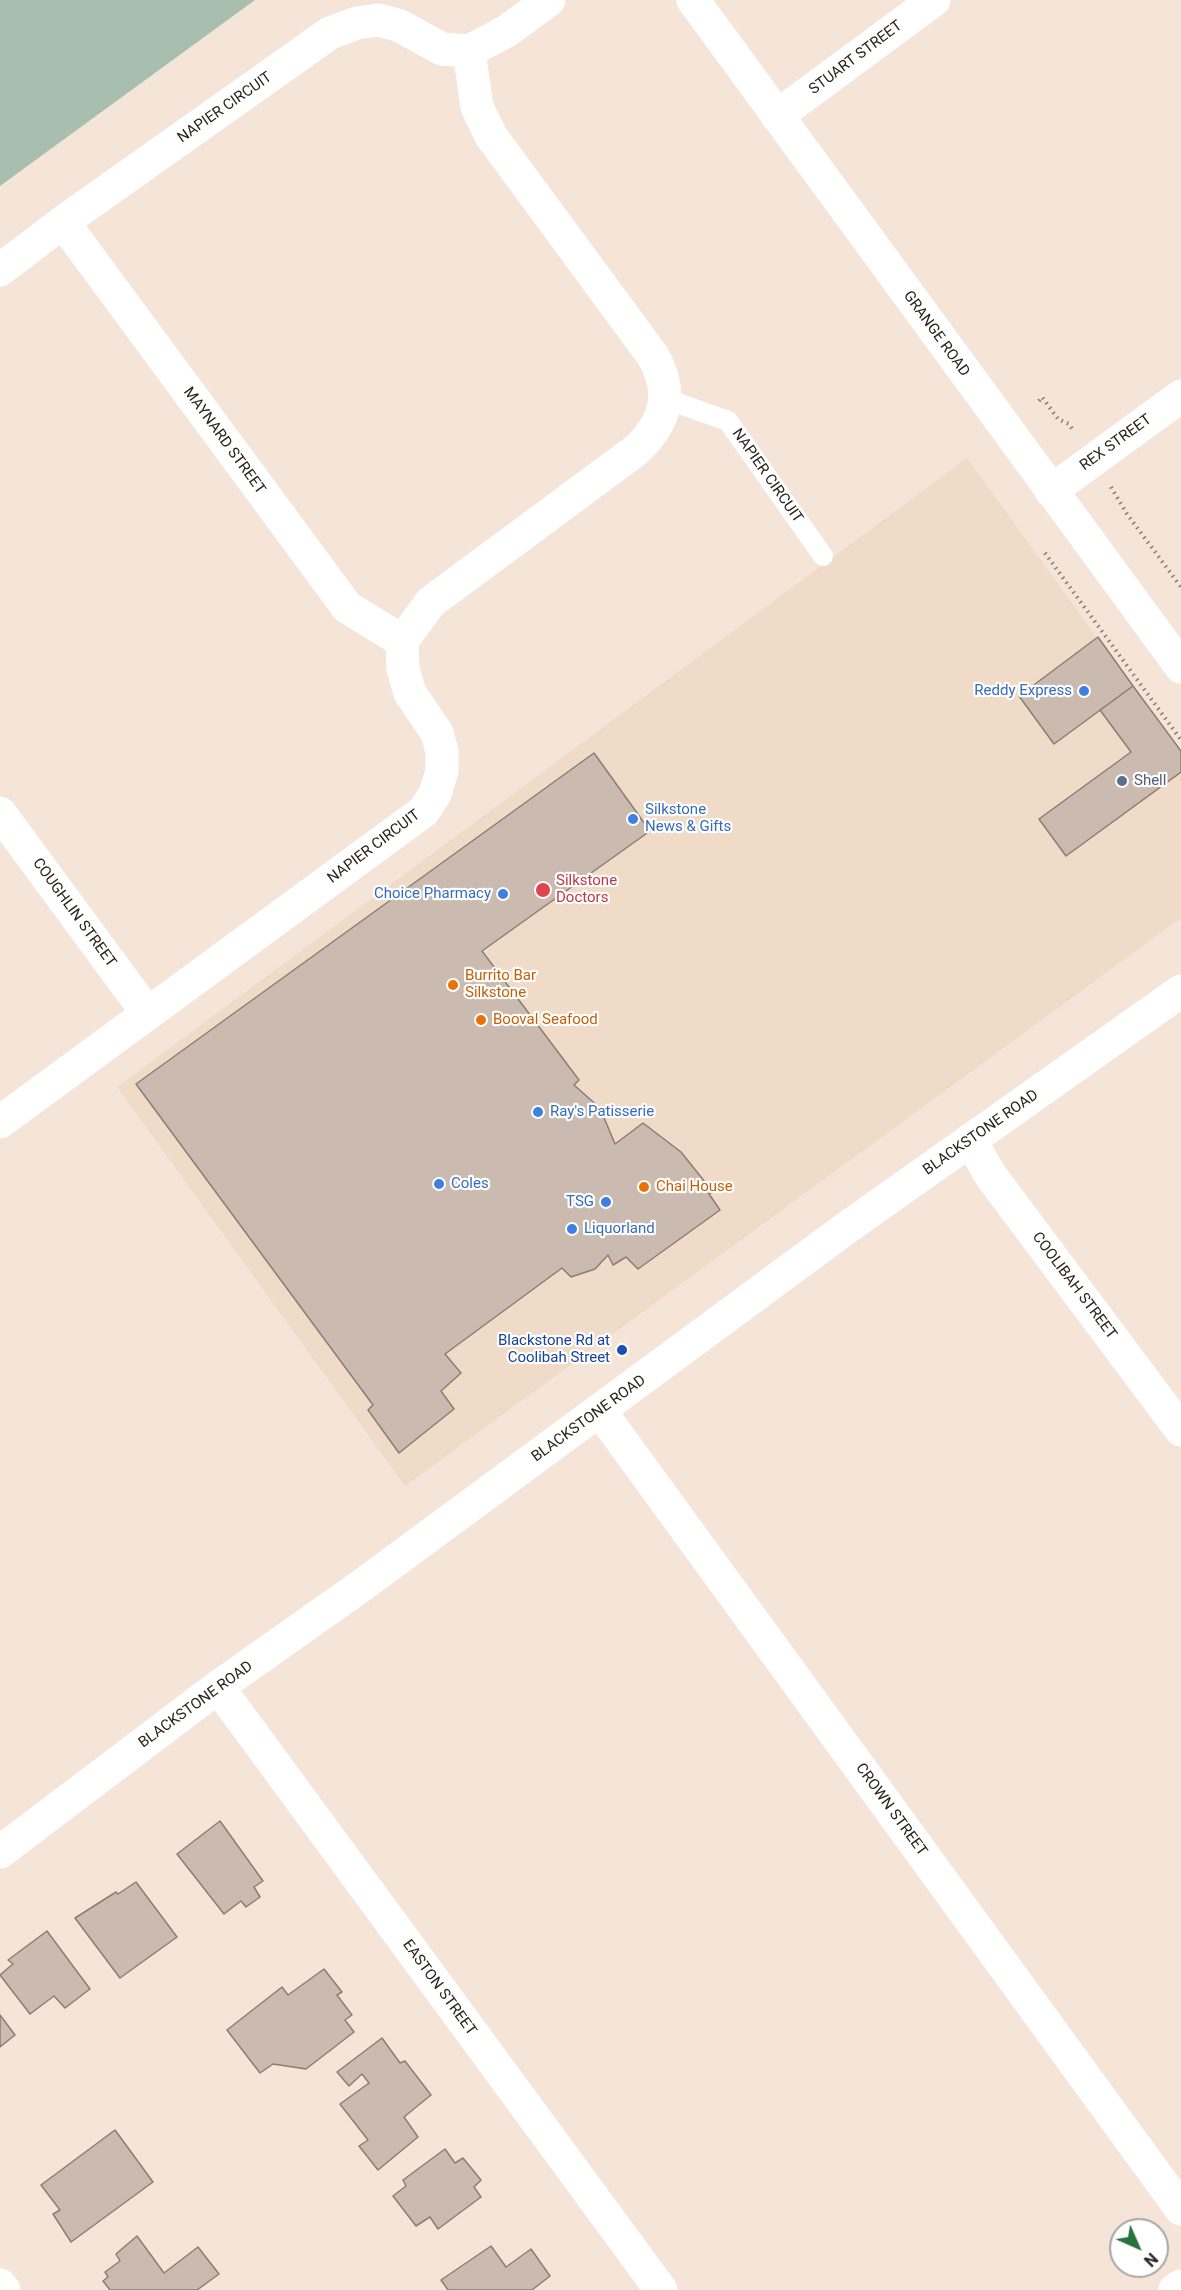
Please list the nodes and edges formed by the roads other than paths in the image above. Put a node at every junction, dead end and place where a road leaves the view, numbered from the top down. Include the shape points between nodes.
1 (549, 0) edge
2 (693, 0) edge
3 (934, 0) edge
4 (469, 51) junction
5 (777, 116) junction
6 (63, 222) junction
7 (0, 270) edge
8 (1181, 396) edge
9 (666, 399) junction
10 (1051, 491) junction
11 (823, 556) dead end
12 (402, 641) junction
13 (1181, 666) edge
14 (0, 813) edge
15 (1181, 991) edge
16 (148, 1014) junction
17 (0, 1122) edge
18 (970, 1140) junction
19 (600, 1412) junction
20 (1181, 1430) edge
21 (218, 1688) junction
22 (0, 1852) edge
23 (1181, 2209) edge
24 (0, 2285) edge
25 (1181, 2286) edge
26 (4, 2290) edge
27 (661, 2290) edge
28 (1175, 2290) edge

1 - 4 street via 507,31
2 - 5 street, GRANGE ROAD
3 - 5 street, STUART STREET
4 - 6 street, NAPIER CIRCUIT via 442,49 398,25 378,20 330,33
4 - 9 street via 477,107 491,136 653,356 661,371
5 - 10 street, GRANGE ROAD
6 - 7 street, NAPIER CIRCUIT
6 - 12 street, MAYNARD STREET via 347,607
8 - 10 street, REX STREET
9 - 11 lane, NAPIER CIRCUIT via 728,421
9 - 12 street via 653,431 635,452 431,602
10 - 13 street, GRANGE ROAD
12 - 16 street, NAPIER CIRCUIT via 403,669 410,693 436,733 442,752 442,771 435,794 424,811
14 - 16 street, COUGHLIN STREET
15 - 18 street, BLACKSTONE ROAD
16 - 17 street, NAPIER CIRCUIT
18 - 19 street, BLACKSTONE ROAD
18 - 20 street, COOLIBAH STREET via 991,1176
19 - 21 street, BLACKSTONE ROAD
19 - 23 street, CROWN STREET
21 - 22 street, BLACKSTONE ROAD
21 - 27 street, EASTON STREET
24 - 26 street
25 - 28 street

